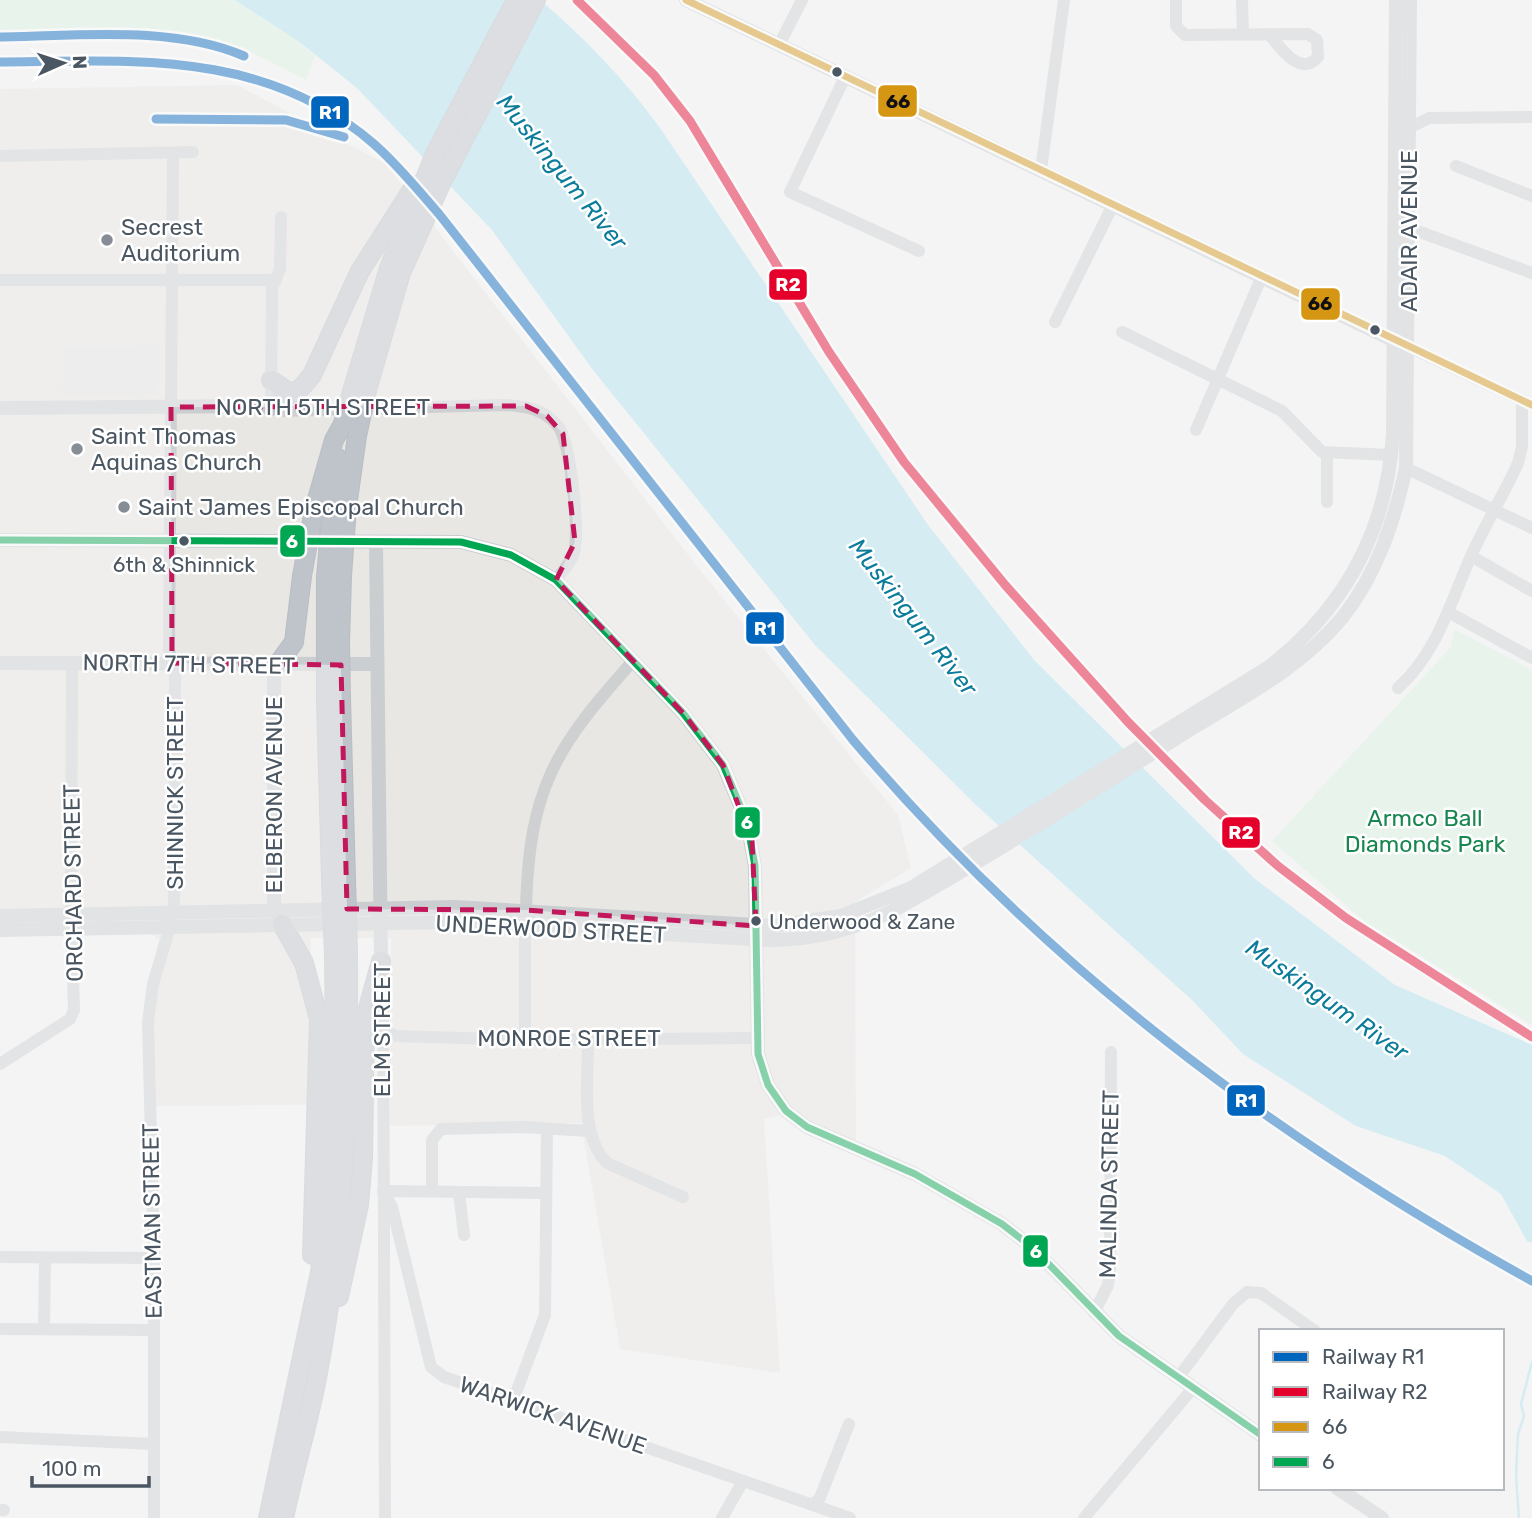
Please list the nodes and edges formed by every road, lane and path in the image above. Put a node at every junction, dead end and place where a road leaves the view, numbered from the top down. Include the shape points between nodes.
1 (516, 0) edge
2 (536, 0) edge
3 (802, 0) edge
4 (1064, 0) edge
5 (1176, 0) edge
6 (1242, 0) edge
7 (1396, 0) edge
8 (1410, 0) edge
9 (692, 1) edge
10 (1242, 34) junction
11 (1269, 34) dead end
12 (779, 45) junction
13 (845, 77) junction
14 (1410, 104) junction
15 (1532, 117) edge
16 (1429, 118) junction
17 (1402, 128) junction
18 (193, 152) dead end
19 (173, 155) junction
20 (0, 156) edge
21 (1456, 166) dead end
22 (1041, 170) junction
23 (1532, 197) edge
24 (1113, 205) junction
25 (281, 217) dead end
26 (408, 223) junction
27 (1409, 228) junction
28 (919, 251) dead end
29 (1532, 274) edge
30 (1262, 276) junction
31 (0, 280) edge
32 (172, 280) junction
33 (276, 280) junction
34 (1055, 322) dead end
35 (1122, 332) dead end
36 (1394, 341) junction
37 (1409, 347) junction
38 (271, 380) junction
39 (1217, 380) junction
40 (360, 389) junction
41 (292, 394) junction
42 (1527, 402) edge
43 (271, 406) junction
44 (171, 407) junction
45 (0, 408) edge
46 (1196, 430) dead end
47 (1327, 454) junction
48 (1392, 455) junction
49 (1406, 468) junction
50 (1326, 502) dead end
51 (331, 508) junction
52 (1496, 510) junction
53 (1532, 528) edge
54 (0, 540) edge
55 (170, 541) junction
56 (376, 542) junction
57 (1471, 556) junction
58 (556, 580) junction
59 (1532, 591) edge
60 (1448, 612) junction
61 (1532, 658) edge
62 (633, 661) junction
63 (72, 662) junction
64 (0, 663) edge
65 (172, 663) junction
66 (278, 664) junction
67 (377, 664) junction
68 (1398, 688) dead end
69 (1182, 728) junction
70 (1066, 801) joint
71 (382, 915) junction
72 (0, 916) edge
73 (278, 918) junction
74 (525, 918) junction
75 (173, 920) junction
76 (73, 923) junction
77 (0, 930) edge
78 (756, 933) junction
79 (341, 954) junction
80 (382, 961) junction
81 (382, 1030) junction
82 (757, 1038) junction
83 (588, 1039) junction
84 (525, 1040) junction
85 (1111, 1052) dead end
86 (0, 1064) edge
87 (547, 1129) junction
88 (589, 1131) junction
89 (383, 1191) junction
90 (432, 1191) junction
91 (459, 1192) junction
92 (546, 1193) junction
93 (683, 1197) dead end
94 (464, 1235) dead end
95 (0, 1257) edge
96 (45, 1258) junction
97 (154, 1258) junction
98 (311, 1307) junction
99 (1094, 1313) junction
100 (0, 1329) edge
101 (44, 1329) junction
102 (1312, 1329) edge
103 (153, 1330) junction
104 (317, 1378) junction
105 (1178, 1378) junction
106 (1193, 1388) junction
107 (513, 1401) junction
108 (849, 1424) dead end
109 (1259, 1434) edge
110 (0, 1437) edge
111 (154, 1444) junction
112 (743, 1481) junction
113 (1342, 1490) edge
114 (812, 1504) junction
115 (154, 1518) edge
116 (268, 1518) edge
117 (284, 1518) edge
118 (385, 1518) edge
119 (722, 1518) edge
120 (849, 1518) edge
121 (1084, 1518) edge
122 (1382, 1518) edge

1 - 26 highway via 435,154
2 - 26 highway via 441,184
3 - 12 street
4 - 22 street
5 - 10 street via 1176,26 1185,35
6 - 10 street
7 - 17 main road, ADAIR AVENUE
8 - 14 main road, ADAIR AVENUE
9 - 12 main road
10 - 11 street
12 - 13 main road
13 - 22 main road
13 - 28 street via 790,192
14 - 16 street
14 - 17 main road, ADAIR AVENUE
15 - 16 street
16 - 17 street
17 - 27 main road, ADAIR AVENUE
17 - 36 main road, ADAIR AVENUE
18 - 19 street
19 - 20 street
19 - 32 street, SHINNICK STREET
21 - 23 street
22 - 24 main road
24 - 30 main road
24 - 34 street
25 - 33 street
26 - 40 highway via 401,273
26 - 41 highway via 339,311 312,375
27 - 29 street
27 - 37 main road, ADAIR AVENUE
30 - 36 main road
30 - 39 street
31 - 32 street
32 - 33 street
32 - 44 street, SHINNICK STREET
33 - 38 street via 272,288
35 - 39 street
36 - 37 main road
36 - 48 main road, ADAIR AVENUE
37 - 42 street
37 - 49 main road, ADAIR AVENUE
38 - 41 highway
38 - 43 street
39 - 46 street
39 - 47 street via 1282,411
40 - 51 highway, bridge via 357,436
40 - 51 highway, bridge via 343,424
41 - 43 highway
42 - 52 street via 1522,447
43 - 44 main road, NORTH 5TH STREET
43 - 58 street, NORTH 5TH STREET via 281,411 526,406 556,424 568,448 575,542 570,561
44 - 45 main road, NORTH 5TH STREET
44 - 55 street, SHINNICK STREET
47 - 48 street
47 - 50 street
48 - 69 main road, ADAIR AVENUE via 1371,539 1328,612 1269,667
49 - 52 street
49 - 69 main road, ADAIR AVENUE via 1396,513 1378,559 1342,617 1290,667
51 - 66 highway, bridge via 302,576 294,642
51 - 79 highway, bridge
52 - 53 street
52 - 57 street
54 - 55 main road
55 - 56 main road
55 - 65 street, SHINNICK STREET
56 - 58 main road via 461,542 500,550
56 - 67 main road, ELM STREET
57 - 59 street
57 - 60 street
58 - 62 main road
60 - 61 street
60 - 68 street via 1434,646 1414,675
62 - 74 street via 578,724 550,773 531,833
62 - 78 main road via 699,731 732,782 752,841
63 - 64 main road, NORTH 7TH STREET
63 - 65 main road, NORTH 7TH STREET
63 - 76 street, ORCHARD STREET
65 - 66 main road, NORTH 7TH STREET
65 - 75 street, SHINNICK STREET
66 - 67 main road, NORTH 7TH STREET
66 - 73 main road, ELBERON AVENUE via 274,672
67 - 71 main road, ELM STREET
69 - 70 main road, ADAIR AVENUE
70 - 78 main road, UNDERWOOD STREET via 876,919 842,931 789,940
71 - 73 main road, UNDERWOOD STREET
71 - 74 main road, UNDERWOOD STREET
71 - 80 main road, ELM STREET
72 - 76 main road, UNDERWOOD STREET
73 - 75 main road, UNDERWOOD STREET
73 - 98 highway via 304,963 319,1019
74 - 78 main road, UNDERWOOD STREET
74 - 84 street
75 - 76 main road, UNDERWOOD STREET
75 - 97 street, EASTMAN STREET via 153,984 148,1022
76 - 77 main road, UNDERWOOD STREET
76 - 86 street, ORCHARD STREET via 74,1010 70,1019
78 - 82 main road
79 - 98 highway via 332,1148 321,1261
79 - 104 highway via 346,1146
80 - 81 street, ELM STREET
80 - 104 highway via 364,1030 359,1205
81 - 84 street, MONROE STREET via 396,1036
81 - 89 street, ELM STREET
82 - 83 street, MONROE STREET
82 - 99 main road via 768,1085 796,1119 915,1174 1002,1224 1033,1248
83 - 84 street, MONROE STREET
83 - 88 street
85 - 99 street, MALINDA STREET via 1110,1270 1108,1286
87 - 88 street
87 - 90 street via 441,1129 432,1140
87 - 92 street
88 - 93 street via 607,1163
89 - 90 street
89 - 107 street, WARWICK AVENUE via 392,1206 431,1367 444,1377
89 - 118 street, ELM STREET
90 - 91 street
91 - 92 street
91 - 94 street
92 - 107 street via 545,1315
95 - 96 street
96 - 97 street
96 - 101 street
97 - 103 street, EASTMAN STREET
98 - 116 highway
99 - 105 main road
100 - 101 street
101 - 103 street
102 - 105 street via 1255,1291 1239,1297
103 - 111 street, EASTMAN STREET
104 - 117 highway
105 - 106 main road
106 - 109 main road
106 - 121 street
107 - 112 street, WARWICK AVENUE
108 - 114 street via 819,1500
110 - 111 street
111 - 115 street, EASTMAN STREET
112 - 114 street, WARWICK AVENUE
112 - 119 street
113 - 122 main road
114 - 120 street, WARWICK AVENUE

